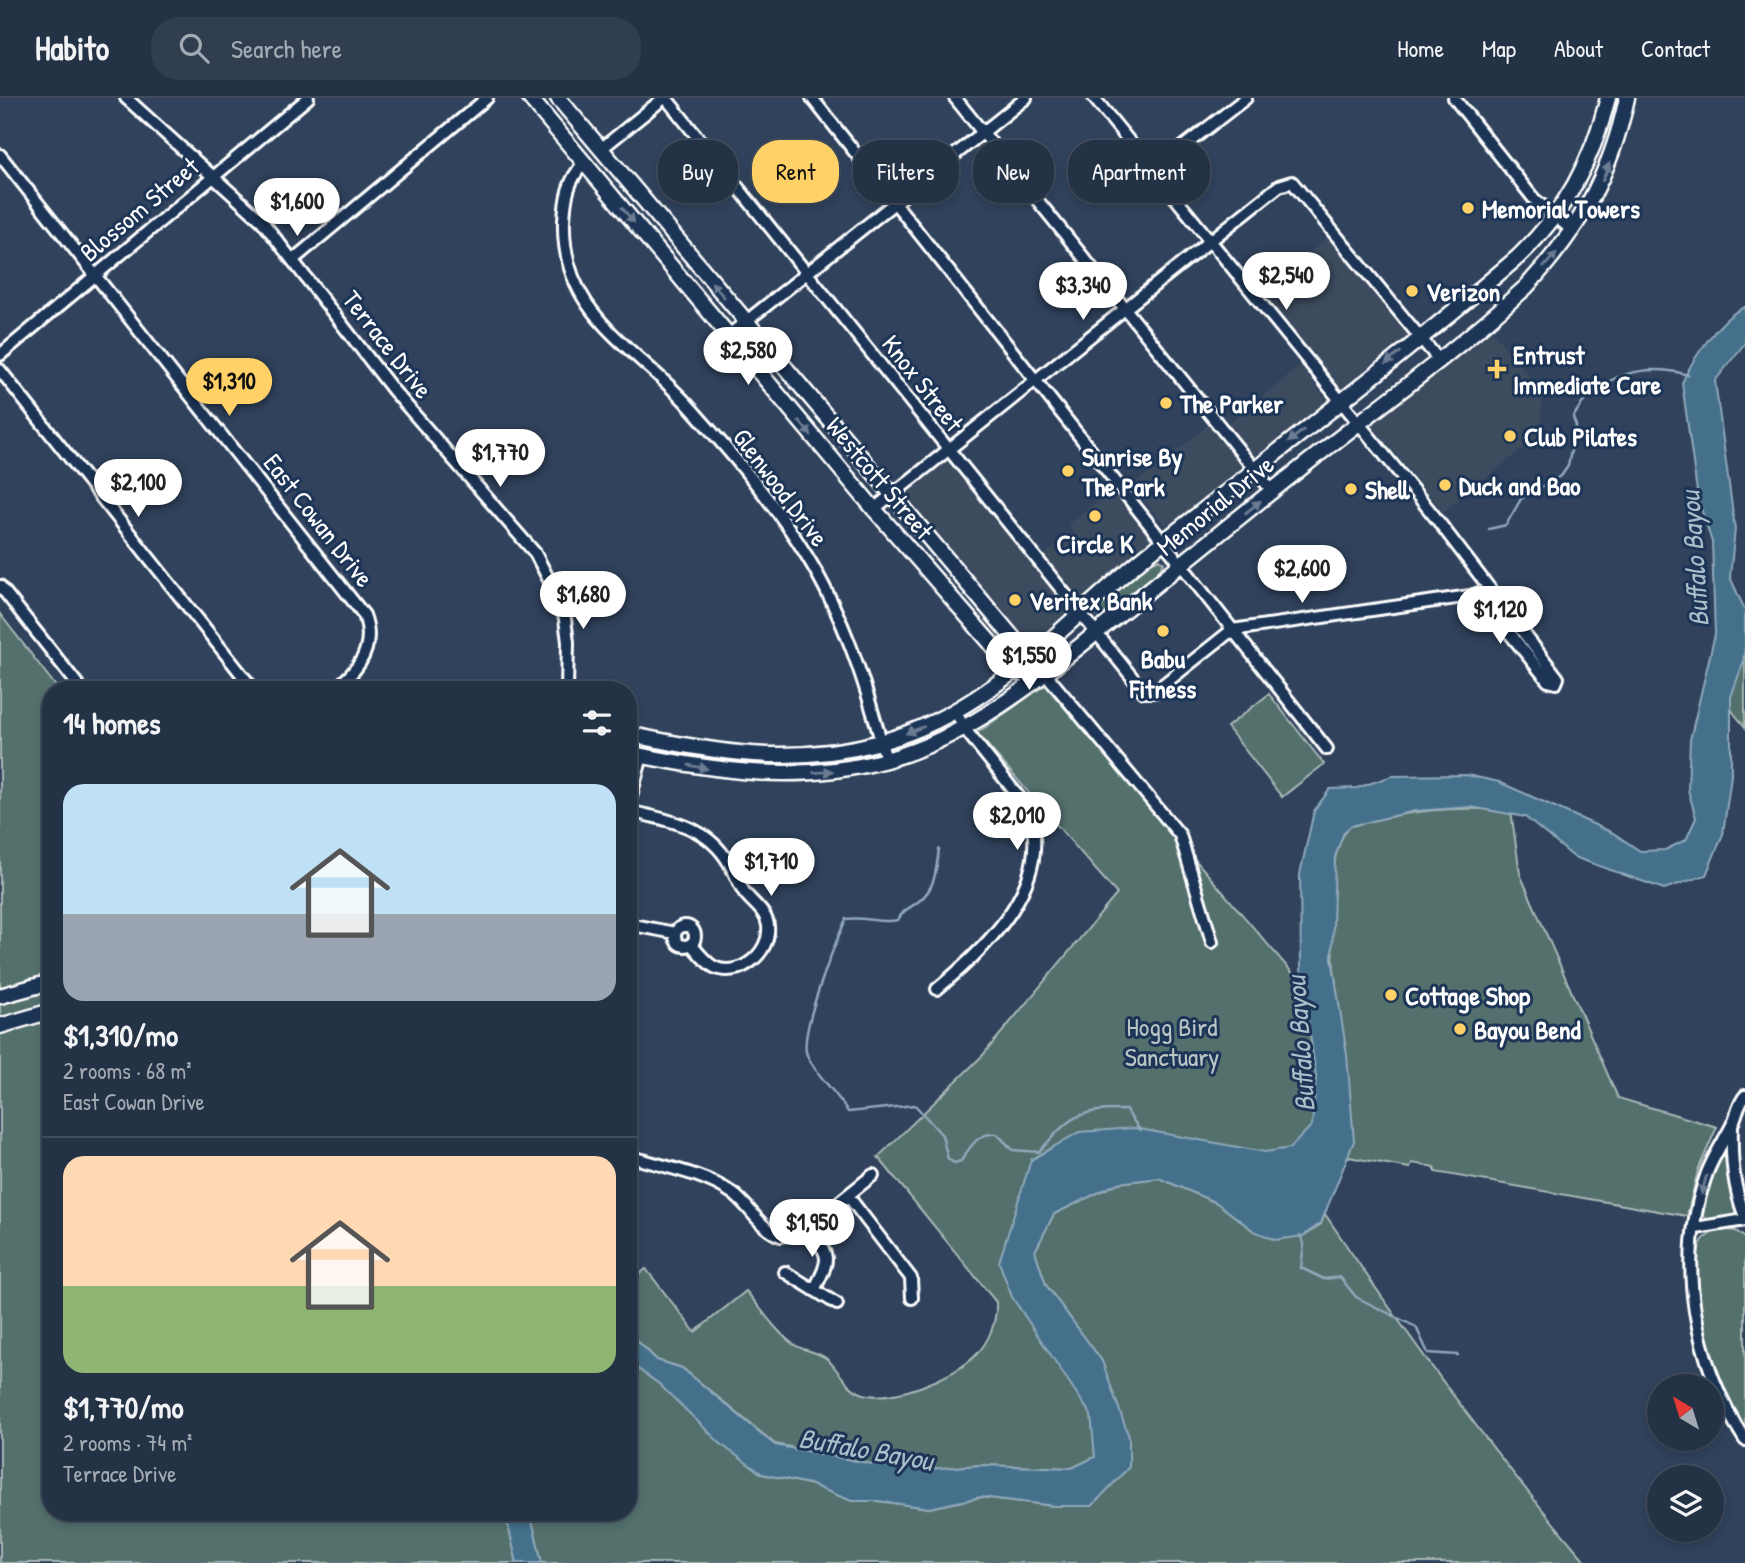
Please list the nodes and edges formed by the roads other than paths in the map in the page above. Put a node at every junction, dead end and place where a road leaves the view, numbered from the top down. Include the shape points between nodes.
1 (308, 98) edge
2 (487, 98) edge
3 (530, 98) edge
4 (558, 98) edge
5 (665, 98) edge
6 (812, 98) edge
7 (955, 98) edge
8 (1026, 98) edge
9 (1094, 98) edge
10 (1246, 98) edge
11 (1454, 98) edge
12 (1608, 98) edge
13 (1627, 98) edge
14 (129, 99) edge
15 (983, 133) junction
16 (1127, 140) edge
17 (1192, 140) edge
18 (601, 149) junction
19 (0, 155) edge
20 (584, 163) junction
21 (215, 175) junction
22 (1178, 203) edge
23 (896, 204) junction
24 (1555, 218) junction
25 (1573, 231) junction
26 (1209, 242) junction
27 (294, 259) junction
28 (96, 275) junction
29 (807, 275) junction
30 (1124, 310) junction
31 (746, 322) junction
32 (728, 336) junction
33 (1420, 336) junction
34 (0, 355) edge
35 (1438, 359) junction
36 (0, 370) edge
37 (1036, 379) junction
38 (1339, 401) junction
39 (1357, 424) junction
40 (947, 451) junction
41 (1254, 470) junction
42 (1272, 491) junction
43 (892, 495) junction
44 (874, 509) junction
45 (1165, 541) junction
46 (1180, 565) junction
47 (956, 572) junction
48 (0, 586) edge
49 (941, 586) junction
50 (1488, 590) junction
51 (1080, 615) junction
52 (1232, 631) junction
53 (1096, 633) junction
54 (1528, 648) dead end
55 (1031, 660) junction
56 (1016, 672) junction
57 (1045, 673) junction
58 (75, 681) edge
59 (247, 681) edge
60 (344, 681) edge
61 (567, 681) edge
62 (956, 712) junction
63 (964, 728) junction
64 (637, 736) edge
65 (646, 737) junction
66 (881, 742) junction
67 (1327, 750) dead end
68 (637, 751) edge
69 (637, 754) edge
70 (808, 755) junction
71 (886, 760) junction
72 (755, 774) junction
73 (637, 811) edge
74 (637, 926) edge
75 (675, 933) junction
76 (1212, 942) dead end
77 (691, 944) junction
78 (42, 984) edge
79 (937, 989) dead end
80 (0, 996) edge
81 (42, 1014) edge
82 (0, 1026) edge
83 (1745, 1096) edge
84 (1732, 1124) junction
85 (637, 1159) edge
86 (873, 1175) dead end
87 (848, 1196) junction
88 (1745, 1218) edge
89 (807, 1228) junction
90 (1696, 1228) junction
91 (785, 1272) dead end
92 (814, 1290) junction
93 (912, 1298) dead end
94 (837, 1304) dead end
95 (1745, 1440) edge

1 - 21 street, Blossom Street
2 - 27 street
3 - 20 main road, Westcott Street
4 - 18 main road, Westcott Street
5 - 18 street
5 - 29 street, Knox Street
6 - 23 street
7 - 15 street
8 - 15 street
9 - 16 street
10 - 17 street
11 - 24 street via 1534,199
12 - 24 main road, Memorial Drive via 1588,161
25 -> 13 main road, Memorial Drive via 1605,176
14 - 21 street, Terrace Drive
15 - 23 street
15 - 30 street
18 - 20 main road
31 -> 18 main road, Westcott Street
19 - 28 street, East Cowan Drive
20 -> 32 main road, Westcott Street
20 - 66 street, Glenwood Drive via 569,183 564,233 567,259 582,297 615,338 690,406 778,512 843,624
21 - 27 street, Terrace Drive
21 - 28 street, Blossom Street
22 - 26 street
23 - 29 street
23 - 37 street
24 - 25 street
24 - 33 main road, Memorial Drive via 1518,257
35 -> 25 main road, Memorial Drive via 1526,287
26 - 30 street
26 - 33 street via 1279,186 1292,182
26 - 38 street
27 - 61 street, Terrace Drive via 393,390 535,553 565,619
28 - 34 street, Blossom Street
28 - 60 street, East Cowan Drive via 364,615 370,640 362,662
29 - 31 street
29 - 40 street, Knox Street
30 - 37 street
30 - 41 street
31 - 32 street
31 - 43 main road, Westcott Street
32 -> 44 main road, Westcott Street
33 - 35 street
33 -> 38 main road, Memorial Drive
35 - 39 main road, Memorial Drive
36 - 59 street
37 - 40 street
37 - 45 street
38 - 39 street
38 -> 41 main road, Memorial Drive
39 - 42 main road, Memorial Drive
39 - 50 street
40 - 43 street
40 - 51 street, Knox Street
41 - 42 street
41 - 45 main road, Memorial Drive
46 -> 42 main road, Memorial Drive
43 - 44 street
43 - 47 main road, Westcott Street
44 - 49 main road, Westcott Street
45 - 46 street
45 - 51 main road, Memorial Drive
46 - 52 street
46 - 53 main road, Memorial Drive
47 - 49 main road
47 - 55 main road, Westcott Street
48 - 58 street
49 - 56 main road, Westcott Street
50 - 52 street
50 - 54 street via 1488,605
51 - 53 street, Knox Street
51 - 55 main road, Memorial Drive
52 - 53 street, Knox Street via 1147,694
52 - 67 street
53 - 57 main road, Memorial Drive
55 - 56 main road, Memorial Drive
55 - 57 main road, Westcott Street
56 - 57 main road
56 - 62 main road, Memorial Drive
57 - 63 main road, Memorial Drive
57 - 76 street, Westcott Street via 1180,835
62 - 63 street
62 -> 66 main road, Memorial Drive
63 - 71 main road, Memorial Drive
63 - 79 street via 1027,807 1035,843 1028,874 1004,924
64 - 65 main road, Memorial Drive
65 - 68 main road
65 - 70 main road, Memorial Drive via 735,755
66 - 70 main road, Memorial Drive
66 - 71 street, Glenwood Drive
69 -> 72 main road, Memorial Drive
70 - 72 main road via 793,766 765,765
72 -> 71 main road, Memorial Drive via 840,770
73 - 77 street via 690,826 706,836 730,864 768,925 762,950 742,968 712,966
74 - 75 street
75 - 77 street via 679,944
75 - 77 street via 680,926 690,927 695,935
78 - 80 main road
81 - 82 main road
83 - 84 street
84 - 88 street via 1734,1184
84 -> 90 street via 1708,1172
85 - 89 street via 724,1188 775,1234 793,1235
86 - 87 street
87 - 89 street
87 - 93 street via 911,1278
88 - 90 street
89 - 92 street via 827,1253 828,1264
90 - 95 street via 1691,1276 1698,1332 1713,1382
91 - 92 street
92 - 94 street

